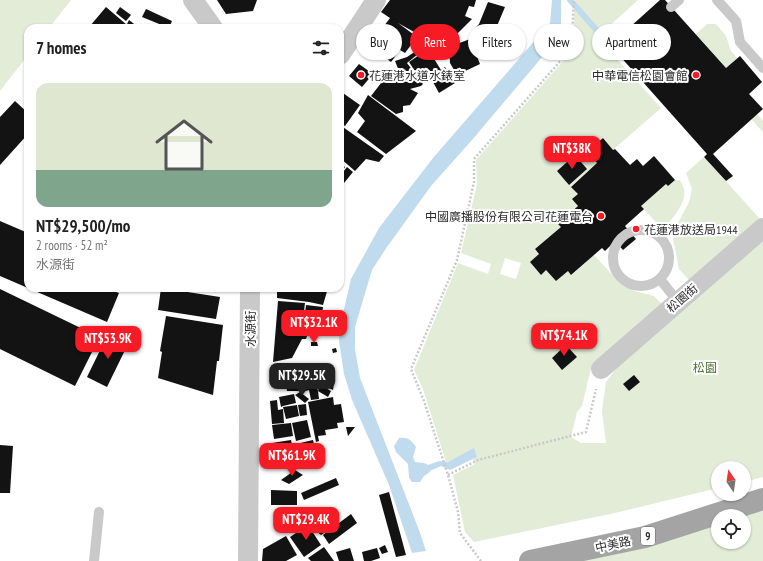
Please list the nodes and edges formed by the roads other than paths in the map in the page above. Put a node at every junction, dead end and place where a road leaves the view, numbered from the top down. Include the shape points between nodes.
1 (193, 0) edge
2 (376, 0) edge
3 (717, 0) edge
4 (210, 24) edge
5 (344, 49) edge
6 (763, 68) edge
7 (763, 228) edge
8 (660, 279) junction
9 (250, 292) edge
10 (678, 302) junction
11 (601, 369) road end
12 (763, 499) edge
13 (98, 512) dead end
14 (94, 561) edge
15 (248, 561) edge
16 (530, 561) edge

1 - 4 street
2 - 5 street
3 - 6 lane via 736,21 740,42
7 - 10 street, 松園街
8 - 8 lane via 664,276 670,257 663,239 655,233 636,230 619,240 614,249 613,259 620,277 637,286 647,286
8 - 10 lane
9 - 15 street, 水源街
10 - 11 street, 松園街
12 - 16 main road, 中美路 / 9 via 645,537
13 - 14 lane

